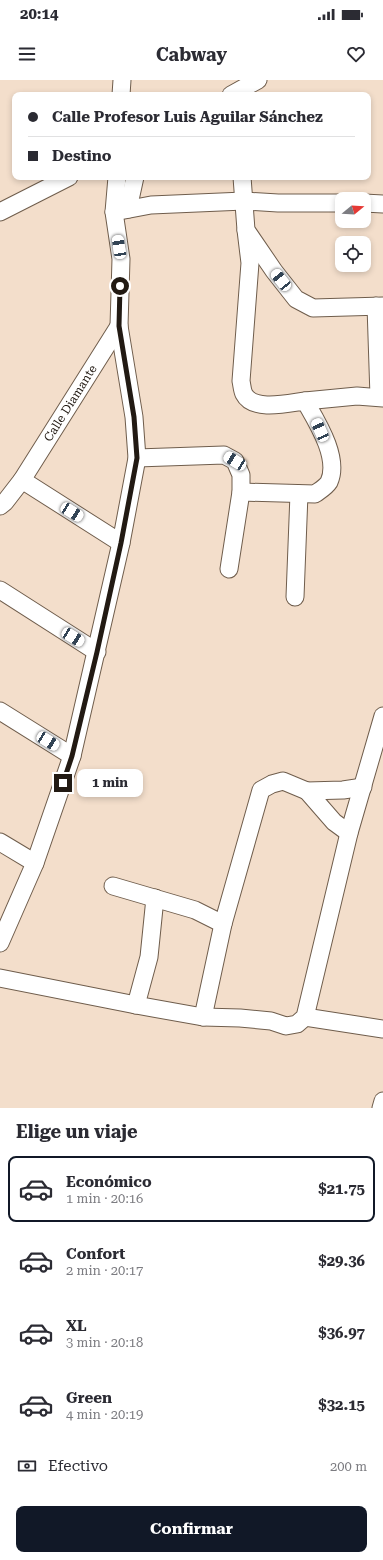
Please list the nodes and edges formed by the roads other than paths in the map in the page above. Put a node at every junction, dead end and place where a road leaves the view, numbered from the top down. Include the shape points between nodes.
1 (122, 80) edge
2 (258, 80) edge
3 (121, 92) edge
4 (238, 92) edge
5 (63, 180) edge
6 (116, 180) edge
7 (134, 180) edge
8 (242, 180) edge
9 (244, 201) junction
10 (335, 203) edge
11 (371, 203) edge
12 (383, 204) edge
13 (121, 210) junction
14 (0, 212) edge
15 (246, 230) junction
16 (379, 306) edge
17 (119, 326) junction
18 (381, 398) edge
19 (305, 401) junction
20 (137, 458) junction
21 (22, 480) junction
22 (241, 492) junction
23 (298, 494) junction
24 (0, 506) edge
25 (121, 543) junction
26 (229, 569) dead end
27 (0, 590) edge
28 (294, 597) dead end
29 (97, 652) junction
30 (0, 711) edge
31 (383, 716) edge
32 (72, 756) junction
33 (363, 787) junction
34 (307, 791) junction
35 (349, 833) junction
36 (0, 842) edge
37 (35, 863) junction
38 (113, 886) dead end
39 (155, 898) junction
40 (223, 924) junction
41 (0, 942) edge
42 (0, 978) edge
43 (136, 1006) junction
44 (203, 1017) junction
45 (305, 1017) junction
46 (383, 1029) edge
47 (383, 1101) edge
48 (381, 1108) edge

1 - 3 street
2 - 4 street
5 - 14 street
6 - 13 street
7 - 13 street
8 - 9 street
9 - 10 street
9 - 13 street via 151,205
9 - 15 street
11 - 12 street
13 - 17 street via 117,234 121,259
15 - 16 street via 296,299 313,308
15 - 19 street via 250,263 241,381 244,394 251,402 265,405
16 - 18 street
17 - 20 street via 134,417
17 - 21 street, Calle Diamante
18 - 19 street via 357,396
19 - 23 street via 331,454 332,470 328,484 314,494
20 - 22 street via 224,454 235,461 241,475
20 - 25 street
21 - 24 street, Calle Diamante
21 - 25 street
22 - 23 street
22 - 26 street
23 - 28 street
25 - 29 street
27 - 29 street
29 - 32 street
30 - 32 street
31 - 33 street
32 - 37 street
33 - 34 street
33 - 35 street
34 - 35 street via 322,810
34 - 40 street via 283,781 262,790
35 - 45 street
36 - 37 street
37 - 41 street
38 - 39 street
39 - 40 street via 195,910
39 - 43 street via 149,957
40 - 44 street
42 - 43 street
43 - 44 street
44 - 45 street via 270,1021 286,1026 298,1024
45 - 46 street
47 - 48 street

